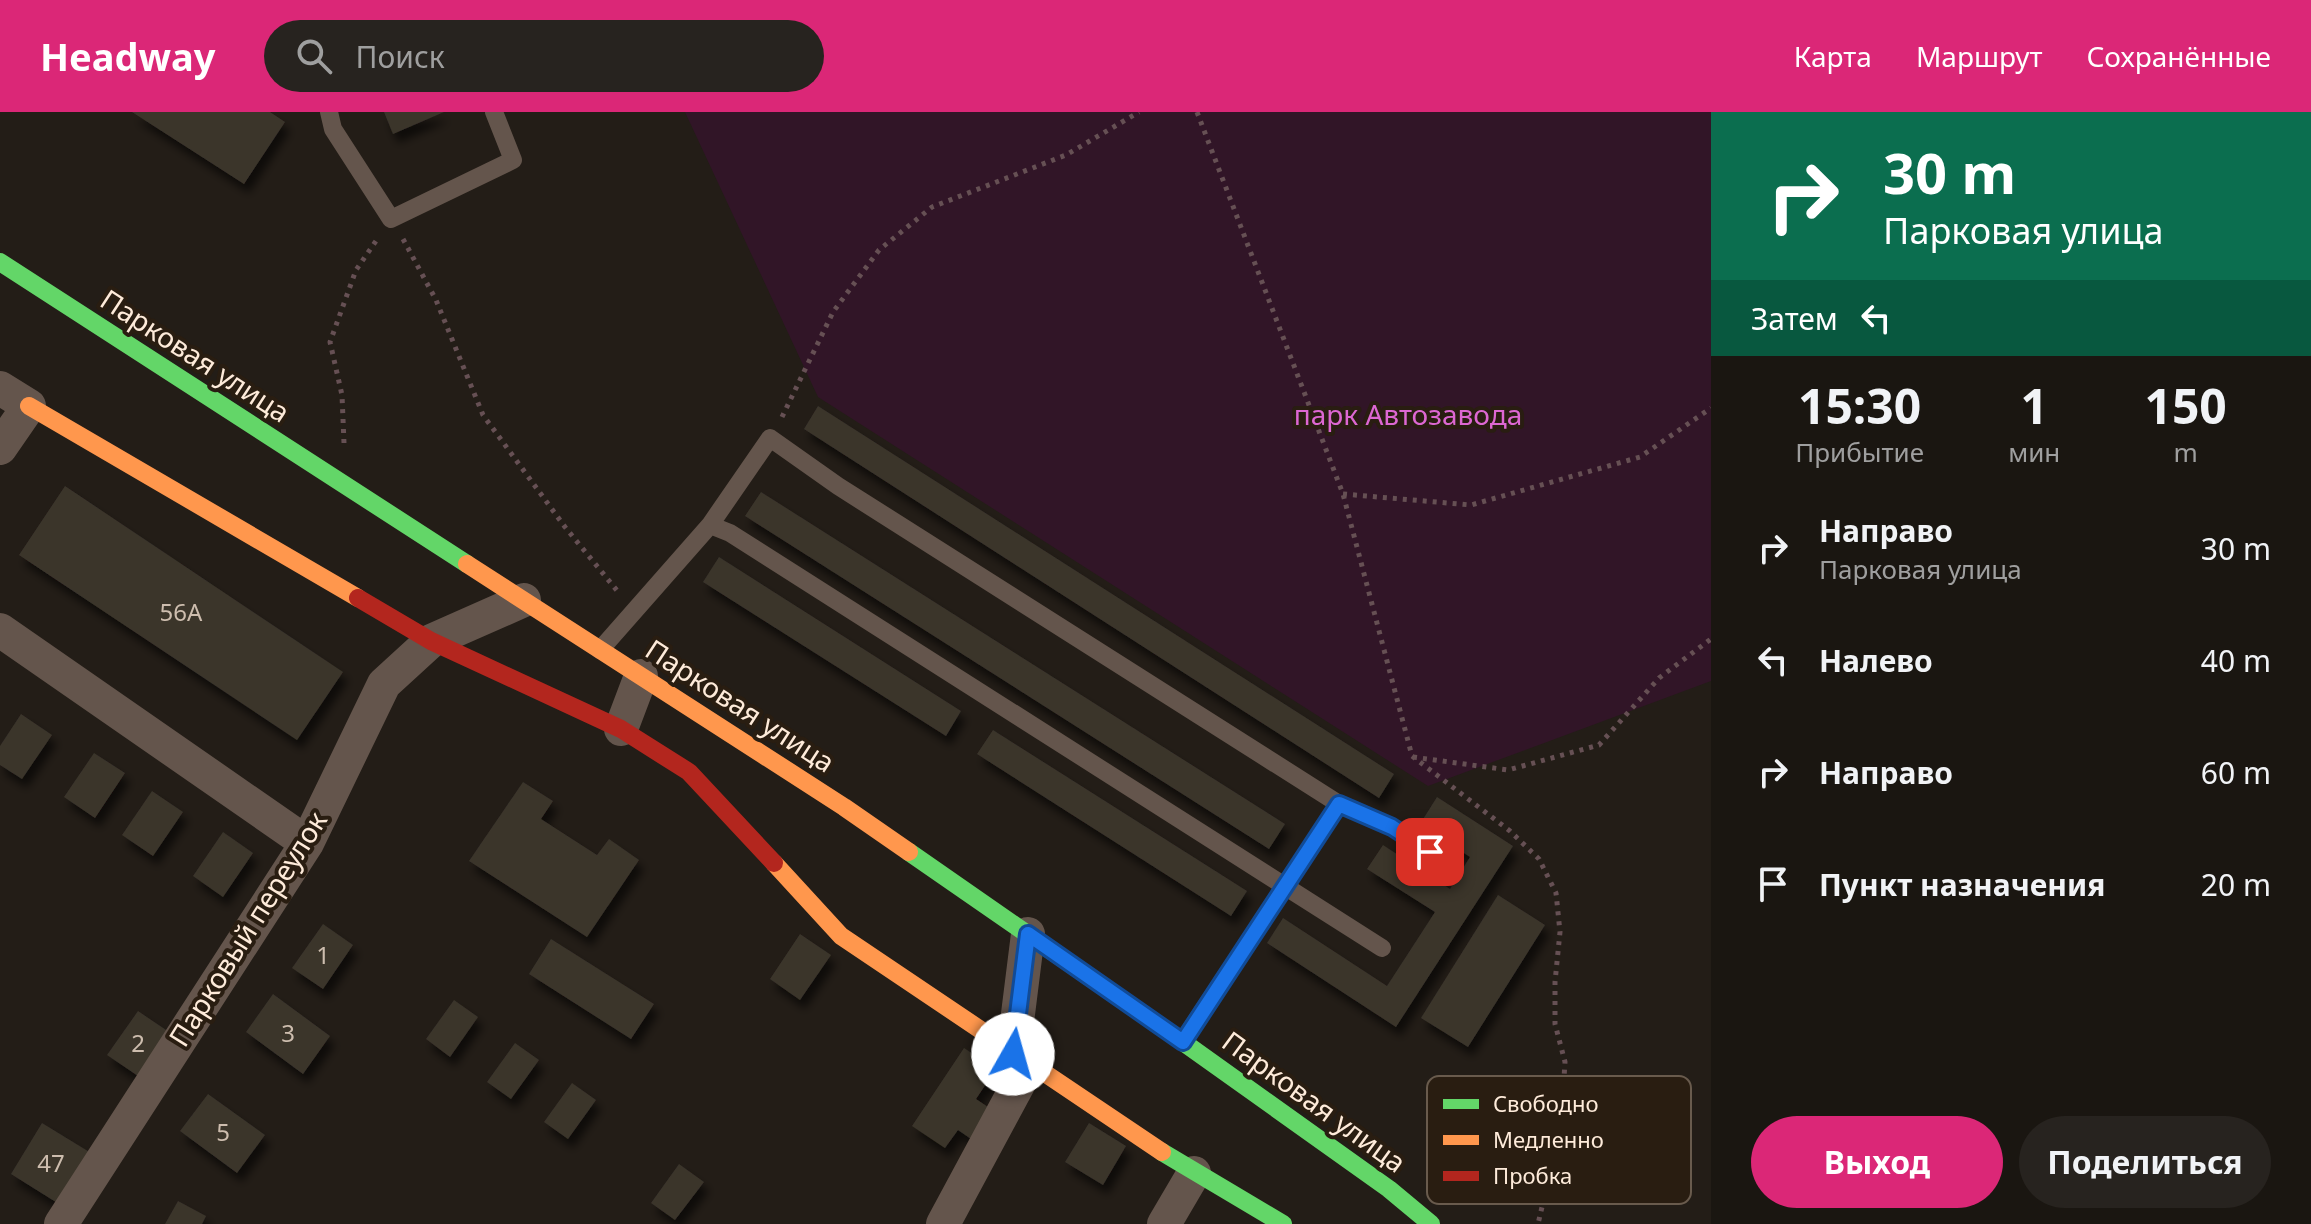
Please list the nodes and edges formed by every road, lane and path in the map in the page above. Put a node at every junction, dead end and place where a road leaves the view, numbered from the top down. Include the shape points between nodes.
1 (329, 112) edge
2 (494, 112) edge
3 (1139, 112) edge
4 (1197, 112) edge
5 (391, 219) junction
6 (0, 262) edge
7 (0, 388) edge
8 (29, 406) junction
9 (1711, 408) edge
10 (770, 438) junction
11 (0, 448) edge
12 (346, 487) junction
13 (1343, 494) junction
14 (710, 525) junction
15 (524, 600) junction
16 (634, 612) junction
17 (0, 630) edge
18 (1711, 639) edge
19 (431, 641) junction
20 (600, 650) junction
21 (641, 676) junction
22 (621, 729) junction
23 (1412, 756) junction
24 (1339, 804) junction
25 (307, 843) junction
26 (1449, 865) dead end
27 (1284, 886) junction
28 (1028, 934) junction
29 (1382, 948) dead end
30 (1183, 1042) junction
31 (1013, 1054) junction
32 (1564, 1076) edge
33 (1194, 1173) junction
34 (1543, 1204) edge
35 (61, 1224) edge
36 (943, 1224) edge
37 (1164, 1224) edge
38 (1283, 1224) edge
39 (1431, 1224) edge
40 (1538, 1224) edge

1 - 5 lane via 333,129
2 - 5 lane via 513,160
3 - 10 path via 1066,155 932,207 879,250 833,312
4 - 13 path
5 - 12 path via 356,270 330,342 342,395
5 - 16 path via 436,300 483,415
6 - 12 street, Парковая улица
7 - 8 street
8 - 11 street
8 - 19 street
9 - 13 path via 1640,457 1471,505
10 - 14 lane
10 - 24 lane
12 - 15 street, Парковая улица
13 - 23 path
14 - 16 lane
14 - 27 lane
15 - 19 street, Парковый переулок
15 - 20 street, Парковая улица
16 - 20 lane
17 - 25 street
18 - 23 path via 1659,678 1599,745 1508,770
19 - 22 street
19 - 25 street, Парковый переулок via 384,684
20 - 21 street, Парковая улица
21 - 22 street
21 - 28 street, Парковая улица
22 - 31 street via 689,772 841,936
23 - 32 path via 1510,831 1539,859 1556,893 1560,932 1555,1024
24 - 26 lane via 1392,827
24 - 27 lane
25 - 35 street, Парковый переулок
27 - 29 lane
27 - 30 lane
28 - 30 street, Парковая улица
28 - 31 street
30 - 39 street, Парковая улица
31 - 33 street
31 - 36 street via 1020,1081
33 - 37 street
33 - 38 street
34 - 40 path

